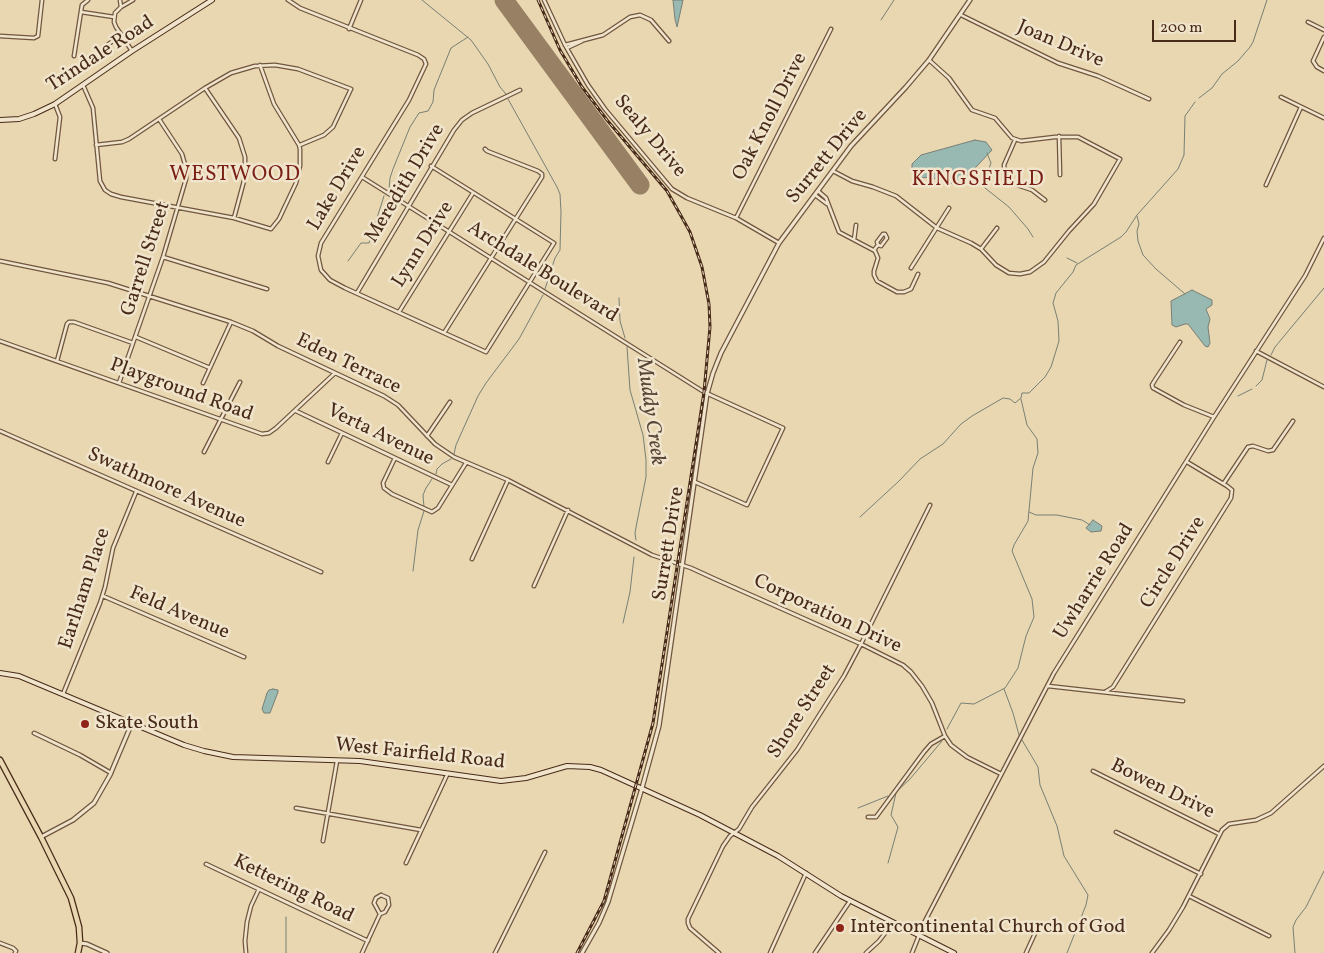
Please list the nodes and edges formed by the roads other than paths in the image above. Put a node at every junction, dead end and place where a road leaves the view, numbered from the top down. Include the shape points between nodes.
1 (42, 0) edge
2 (88, 0) edge
3 (120, 0) edge
4 (133, 0) edge
5 (212, 0) edge
6 (288, 0) edge
7 (361, 0) edge
8 (544, 0) edge
9 (970, 0) edge
10 (121, 8) junction
11 (81, 12) junction
12 (961, 15) junction
13 (114, 17) junction
14 (1308, 22) dead end
15 (349, 28) junction
16 (831, 29) dead end
17 (1324, 30) edge
18 (122, 35) junction
19 (0, 36) edge
20 (1324, 37) edge
21 (669, 41) dead end
22 (104, 47) dead end
23 (566, 47) junction
24 (132, 51) junction
25 (74, 56) dead end
26 (929, 60) junction
27 (260, 66) junction
28 (1324, 71) edge
29 (84, 85) junction
30 (205, 88) junction
31 (520, 90) dead end
32 (1281, 97) dead end
33 (1149, 100) dead end
34 (55, 104) junction
35 (1301, 107) junction
36 (1324, 118) edge
37 (159, 119) junction
38 (0, 120) edge
39 (1059, 136) junction
40 (1015, 140) junction
41 (96, 145) junction
42 (299, 145) junction
43 (485, 149) dead end
44 (55, 159) dead end
45 (431, 166) junction
46 (833, 171) junction
47 (1060, 175) dead end
48 (361, 177) junction
49 (1266, 185) dead end
50 (818, 191) junction
51 (473, 193) junction
52 (815, 195) junction
53 (1045, 200) dead end
54 (829, 204) junction
55 (408, 207) junction
56 (178, 208) junction
57 (949, 208) dead end
58 (234, 218) junction
59 (736, 218) junction
60 (515, 219) junction
61 (856, 226) dead end
62 (937, 228) junction
63 (997, 228) dead end
64 (449, 232) junction
65 (1324, 238) edge
66 (854, 240) junction
67 (780, 243) junction
68 (878, 245) junction
69 (981, 249) junction
70 (874, 250) junction
71 (163, 257) junction
72 (491, 258) junction
73 (0, 261) edge
74 (911, 268) dead end
75 (918, 274) dead end
76 (530, 282) junction
77 (267, 289) dead end
78 (357, 294) junction
79 (149, 296) junction
80 (398, 312) junction
81 (231, 322) junction
82 (444, 333) junction
83 (135, 336) junction
84 (0, 340) edge
85 (1180, 342) dead end
86 (133, 343) junction
87 (1256, 351) junction
88 (57, 361) junction
89 (210, 368) junction
90 (335, 373) junction
91 (240, 382) dead end
92 (119, 383) junction
93 (203, 383) dead end
94 (1324, 387) edge
95 (707, 394) junction
96 (450, 402) dead end
97 (295, 410) junction
98 (1214, 417) junction
99 (221, 420) junction
100 (1293, 421) dead end
101 (0, 431) edge
102 (342, 433) junction
103 (427, 436) junction
104 (204, 452) dead end
105 (395, 458) junction
106 (328, 462) dead end
107 (1186, 462) junction
108 (466, 463) junction
109 (508, 480) junction
110 (695, 482) junction
111 (1224, 484) junction
112 (452, 486) junction
113 (136, 491) junction
114 (930, 506) dead end
115 (568, 510) junction
116 (472, 559) dead end
117 (682, 566) junction
118 (321, 572) dead end
119 (534, 586) dead end
120 (103, 596) junction
121 (861, 644) junction
122 (244, 657) dead end
123 (0, 673) edge
124 (1048, 686) junction
125 (1105, 692) junction
126 (63, 694) junction
127 (1183, 701) dead end
128 (132, 723) junction
129 (34, 734) dead end
130 (945, 736) junction
131 (0, 760) edge
132 (338, 760) junction
133 (1324, 766) edge
134 (1093, 771) dead end
135 (111, 773) junction
136 (1001, 774) junction
137 (447, 775) junction
138 (642, 788) junction
139 (296, 808) dead end
140 (328, 814) junction
141 (868, 817) dead end
142 (422, 830) junction
143 (1116, 832) dead end
144 (734, 833) junction
145 (1219, 834) junction
146 (41, 837) junction
147 (323, 840) dead end
148 (545, 852) dead end
149 (406, 863) dead end
150 (206, 864) dead end
151 (806, 873) junction
152 (1201, 874) junction
153 (259, 889) junction
154 (1189, 896) junction
155 (850, 900) junction
156 (380, 914) junction
157 (893, 923) junction
158 (1037, 929) dead end
159 (918, 935) junction
160 (1269, 936) dead end
161 (368, 941) junction
162 (0, 942) edge
163 (80, 943) junction
164 (15, 951) edge
165 (78, 953) edge
166 (107, 953) edge
167 (246, 953) edge
168 (362, 953) edge
169 (496, 953) edge
170 (582, 953) edge
171 (719, 953) edge
172 (770, 953) edge
173 (815, 953) edge
174 (866, 953) edge
175 (912, 953) edge
176 (954, 953) edge
177 (1026, 953) edge
178 (1152, 953) edge

1 - 19 street via 38,36
2 - 11 street via 82,5
3 - 10 street
4 - 10 street
5 - 24 main road, Trindale Road
6 - 15 street, Lake Drive
7 - 15 street
8 - 23 street, Sealy Drive
9 - 12 street, Surrett Drive
10 - 13 street
11 - 13 street
11 - 25 street
12 - 26 street, Surrett Drive
12 - 33 street, Joan Drive via 1058,63 1098,76
13 - 18 street
14 - 17 street
15 - 48 street, Lake Drive via 418,55 426,64 409,100
16 - 59 street, Oak Knoll Drive
18 - 22 street
18 - 24 street
20 - 28 street via 1314,61
21 - 23 street via 651,20 640,15 630,17 603,35
23 - 59 street, Sealy Drive via 605,109 672,189
24 - 29 main road, Trindale Road
26 - 40 street via 948,78 972,110 996,118
26 - 46 street, Surrett Drive via 851,146
27 - 30 street via 233,72
27 - 42 street via 278,114
27 - 42 street via 298,69 352,89 333,126 324,135
29 - 34 main road, Trindale Road
29 - 41 street via 92,108
30 - 37 street
30 - 58 street via 239,138 245,157 245,177
31 - 45 street, Meredith Drive via 462,120
32 - 35 street
34 - 38 main road, Trindale Road via 19,119
34 - 44 street via 60,117
35 - 36 street
35 - 49 street
37 - 41 street via 124,141
37 - 56 street, Garrell Street via 186,163 186,179
39 - 40 street
39 - 47 street
39 - 69 street via 1078,137 1120,159 1094,204 1044,262 1030,272 1009,273
40 - 53 street via 1004,165 1006,178
41 - 56 street via 100,181 105,190 121,197
42 - 58 street via 298,177 271,229
43 - 60 street via 542,174
45 - 51 street
45 - 55 street, Meredith Drive
46 - 50 street, Surrett Drive
46 - 62 street via 896,196
48 - 55 street, Archdale Boulevard
48 - 78 street, Lake Drive via 324,237 318,256 319,266 326,276
50 - 52 street, Surrett Drive
50 - 54 street
51 - 60 street
51 - 64 street, Lynn Drive
52 - 54 street
52 - 67 street, Surrett Drive
54 - 66 street via 839,232
55 - 64 street, Archdale Boulevard
55 - 78 street, Meredith Drive
56 - 58 street
56 - 71 street, Garrell Street
57 - 62 street
59 - 67 street, Sealy Drive
60 - 72 street
60 - 76 street, Lake Drive via 554,243
61 - 66 street
62 - 69 street
62 - 74 street
63 - 69 street
64 - 72 street, Archdale Boulevard
64 - 80 street, Lynn Drive
65 - 87 street, Uwharrie Road via 1305,276
66 - 70 street
67 - 95 street, Surrett Drive via 721,353
68 - 68 street via 882,234 885,234 887,238 881,246
68 - 70 street
70 - 75 street via 878,258 874,275 880,283 904,292 910,289
71 - 77 street
71 - 79 street, Garrell Street
72 - 76 street, Archdale Boulevard
72 - 82 street
73 - 79 street, Eden Terrace via 108,283
76 - 82 street, Lake Drive via 486,352
76 - 95 street, Archdale Boulevard
78 - 80 street, Lake Drive
79 - 81 street, Eden Terrace
79 - 83 street, Garrell Street
80 - 82 street, Lake Drive
81 - 89 street
81 - 90 street, Eden Terrace
83 - 86 street, Garrell Street
83 - 89 street
84 - 88 street, Playground Road
85 - 98 street via 1152,385 1156,391
86 - 88 street via 69,322
86 - 92 street, Garrell Street
87 - 94 street
87 - 98 street, Uwharrie Road
88 - 92 street, Playground Road
89 - 93 street
90 - 97 street, Playground Road
90 - 103 street, Eden Terrace via 398,405
91 - 99 street
92 - 99 street, Playground Road
95 - 110 street, Surrett Drive
95 - 110 street, Archdale Boulevard via 783,428 747,505
96 - 103 street
97 - 99 street, Playground Road via 266,434
97 - 102 street, Verta Avenue
98 - 107 street, Uwharrie Road
99 - 104 street
100 - 111 street via 1273,450 1248,447
101 - 113 street, Swathmore Avenue
102 - 105 street, Verta Avenue
102 - 106 street
103 - 108 street, Eden Terrace via 444,451
105 - 112 street, Verta Avenue
105 - 112 street via 383,483 392,494 432,512 437,510
107 - 111 street
107 - 124 street, Uwharrie Road
108 - 109 street, Eden Terrace
108 - 112 street
109 - 115 street, Eden Terrace
109 - 116 street
110 - 117 street, Surrett Drive
111 - 125 street, Circle Drive via 1232,490 1229,501 1117,682
113 - 118 street, Swathmore Avenue
113 - 120 street, Earlham Place via 113,548
114 - 121 street, Shore Street
115 - 117 street, Eden Terrace via 643,551
115 - 119 street
117 - 121 street, Corporation Drive
117 - 138 street, Surrett Drive via 659,726
120 - 122 street, Feld Avenue
120 - 126 street, Earlham Place
121 - 130 street, Corporation Drive via 912,672 928,694
121 - 144 street, Shore Street via 807,735
123 - 126 main road, West Fairfield Road via 19,676
124 - 125 street
124 - 136 street, Uwharrie Road
125 - 127 street
126 - 128 main road, West Fairfield Road
128 - 132 main road, West Fairfield Road via 198,750 233,757
128 - 135 street
129 - 135 street via 80,754
130 - 136 street, Corporation Drive via 967,757
130 - 141 street via 924,752 876,816
131 - 146 main road
132 - 137 main road, West Fairfield Road
132 - 140 street
133 - 145 street via 1271,813 1256,820 1229,824
134 - 145 street, Bowen Drive
135 - 146 street via 94,803 73,820
136 - 159 street, Uwharrie Road
137 - 138 main road, West Fairfield Road via 502,781 579,766 601,770
137 - 142 street
138 - 144 main road, West Fairfield Road
138 - 170 street, Surrett Drive via 606,908
139 - 140 street
140 - 142 street
140 - 147 street
142 - 149 street
143 - 152 street
144 - 151 main road, West Fairfield Road
144 - 171 street, Shore Street via 724,846 688,919 688,925
145 - 152 street
146 - 163 main road via 71,898
148 - 169 street
150 - 153 street, Kettering Road
151 - 155 main road, West Fairfield Road
151 - 172 street
152 - 154 street
153 - 161 street, Kettering Road
153 - 167 street via 246,922
154 - 160 street
154 - 178 street
155 - 157 main road, West Fairfield Road
155 - 173 street
156 - 156 street via 389,905 388,898 381,895 374,903
156 - 161 street
157 - 159 main road, West Fairfield Road
157 - 174 street
158 - 177 street
159 - 175 street, Uwharrie Road
159 - 176 main road, West Fairfield Road
161 - 168 street
162 - 164 street
163 - 165 main road
163 - 166 street

